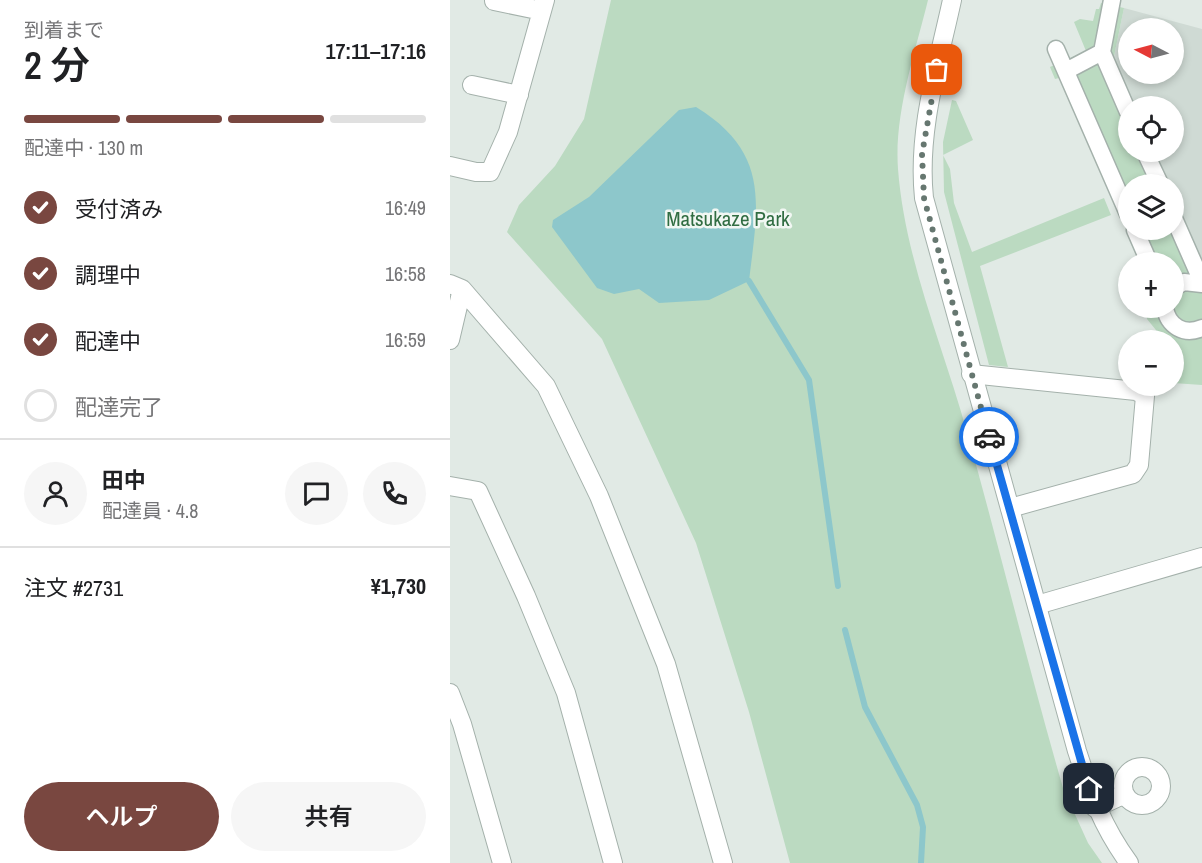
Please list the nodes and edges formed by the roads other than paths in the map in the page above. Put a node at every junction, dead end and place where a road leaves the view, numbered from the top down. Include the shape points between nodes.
1 (952, 0) edge
2 (1112, 0) edge
3 (495, 1) edge
4 (544, 6) edge
5 (1056, 49) dead end
6 (1102, 52) junction
7 (1066, 71) junction
8 (472, 85) dead end
9 (519, 95) junction
10 (1121, 96) edge
11 (450, 166) edge
12 (1118, 191) edge
13 (1183, 240) edge
14 (1184, 282) edge
15 (1202, 283) edge
16 (456, 287) edge
17 (1169, 318) edge
18 (1202, 328) edge
19 (450, 340) edge
20 (972, 374) junction
21 (450, 486) edge
22 (1010, 508) junction
23 (1202, 557) edge
24 (1037, 605) junction
25 (450, 693) edge
26 (1125, 794) dead end
27 (1095, 808) junction
28 (502, 863) edge
29 (613, 863) edge
30 (723, 863) edge
31 (1129, 863) edge

1 - 20 street via 925,129 921,172 931,230
2 - 6 street
3 - 4 street
4 - 9 street
5 - 7 street
6 - 7 street
6 - 10 street
7 - 12 street
8 - 9 street
9 - 11 street via 490,172
13 - 15 street
14 - 15 street
16 - 19 street
16 - 30 street via 546,386 599,496 666,664
17 - 18 street via 1176,327 1191,332
20 - 22 street
20 - 22 street via 1136,391 1146,396 1139,465 1133,474
21 - 29 street via 478,491 517,574 566,693
22 - 24 street
23 - 24 street
24 - 27 street
25 - 28 street
26 - 27 street
27 - 31 street

